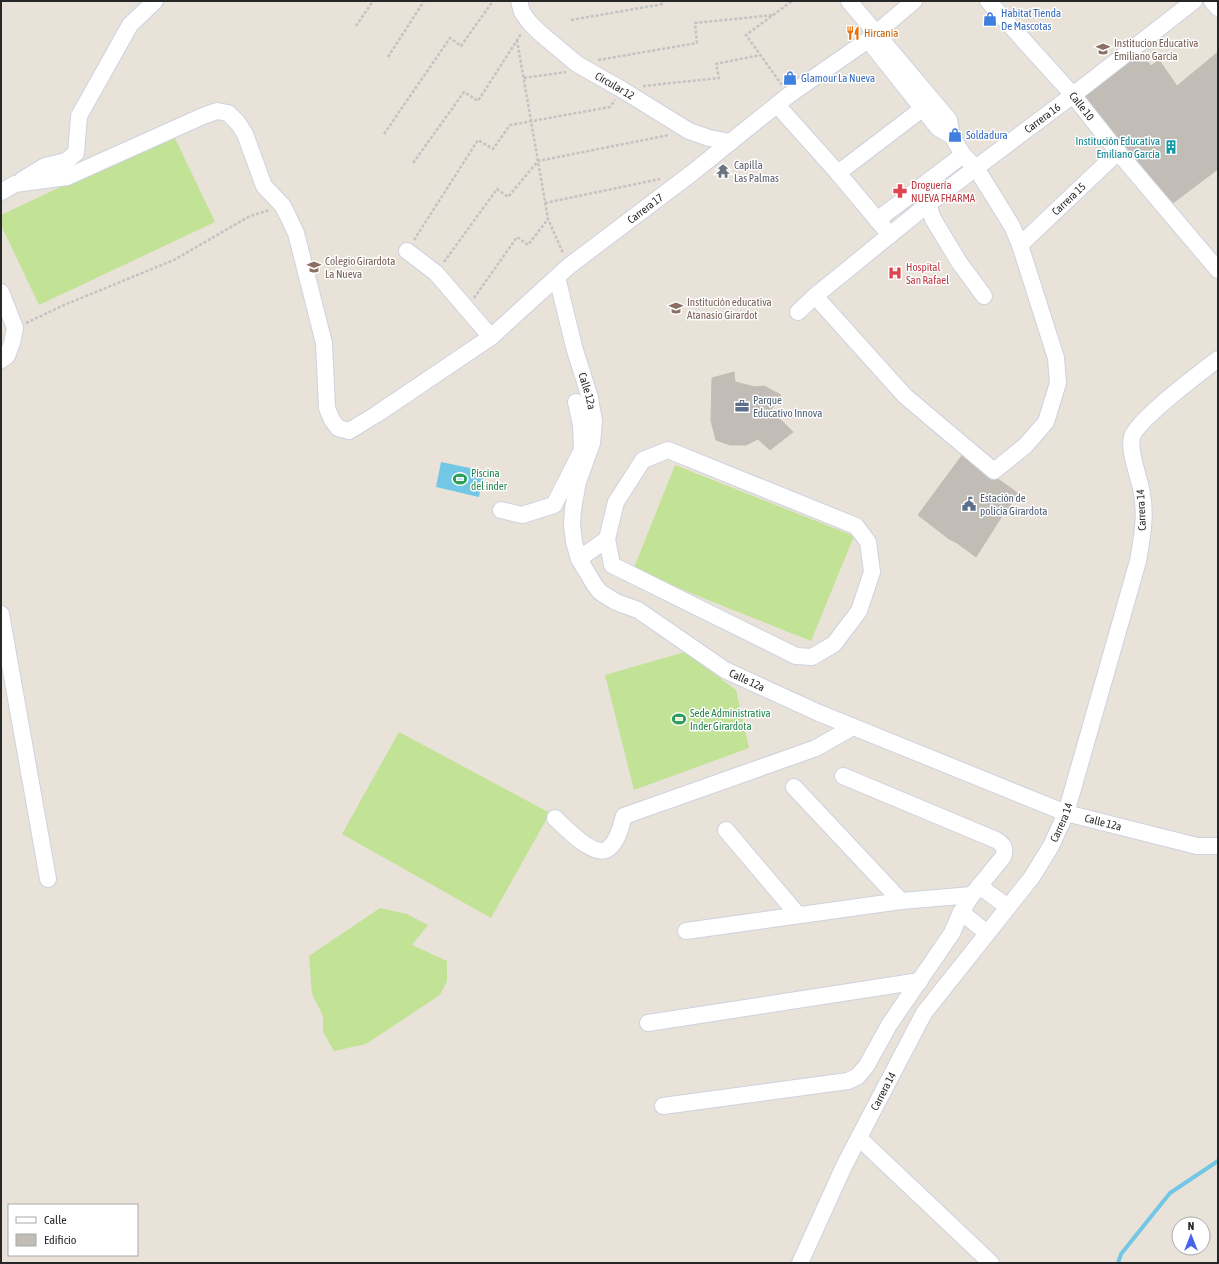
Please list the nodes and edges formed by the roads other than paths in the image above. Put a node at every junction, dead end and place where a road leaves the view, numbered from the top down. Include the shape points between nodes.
1 (155, 1) edge
2 (519, 1) edge
3 (849, 1) edge
4 (914, 1) edge
5 (988, 1) edge
6 (1194, 1) edge
7 (1212, 1) edge
8 (1218, 8) edge
9 (872, 37) junction
10 (1073, 95) junction
11 (783, 100) junction
12 (922, 109) junction
13 (952, 136) junction
14 (731, 142) junction
15 (1118, 152) junction
16 (962, 155) junction
17 (976, 168) junction
18 (838, 173) junction
19 (15, 184) junction
20 (1, 192) edge
21 (928, 204) junction
22 (877, 220) junction
23 (890, 236) junction
24 (1020, 245) junction
25 (407, 251) road end
26 (1218, 270) edge
27 (557, 277) junction
28 (1, 292) edge
29 (815, 296) junction
30 (984, 296) dead end
31 (798, 312) dead end
32 (492, 336) junction
33 (1218, 359) edge
34 (1, 360) edge
35 (579, 402) junction
36 (501, 510) dead end
37 (607, 539) junction
38 (580, 559) junction
39 (1, 614) edge
40 (853, 727) junction
41 (842, 776) dead end
42 (794, 787) dead end
43 (1066, 813) junction
44 (555, 818) dead end
45 (726, 830) dead end
46 (1218, 846) edge
47 (48, 879) dead end
48 (976, 890) junction
49 (902, 901) junction
50 (1008, 907) junction
51 (962, 912) junction
52 (798, 915) junction
53 (686, 931) dead end
54 (987, 933) junction
55 (920, 981) junction
56 (648, 1023) dead end
57 (662, 1106) dead end
58 (859, 1138) junction
59 (800, 1263) edge
60 (991, 1263) edge

1 - 19 street via 130,25 79,116 76,153 66,161 44,166
2 - 14 street, Circular 12 via 522,12 529,22 577,64 689,131
3 - 9 street
4 - 9 street, Carrera 17
5 - 10 street, Calle 10
6 - 10 street, Carrera 16
7 - 8 street
9 - 11 street, Carrera 17
9 - 12 street
9 - 13 street via 949,120
10 - 15 street, Calle 10
10 - 17 street, Carrera 16
11 - 14 street, Carrera 17
11 - 18 street
12 - 13 street via 938,128
12 - 18 street
13 - 16 street
14 - 27 street, Carrera 17
15 - 24 street, Carrera 15
15 - 26 street, Calle 10
16 - 17 street
16 - 22 street
17 - 21 street, Carrera 16
17 - 24 street via 1012,226
18 - 22 street
19 - 20 street
19 - 32 street, Carrera 17 via 67,176 217,111 228,113 245,134 264,186 283,206 296,233 324,343 327,408 338,428 349,430 377,414
21 - 23 street, Carrera 16
21 - 30 street via 933,220
22 - 23 street
23 - 29 street, Carrera 16
24 - 29 street via 1056,358 1058,383 1046,422 1025,446 994,471 905,396
25 - 32 street via 436,273
27 - 32 street, Carrera 17
27 - 35 street, Calle 12a via 574,347
28 - 34 street via 15,328 12,343 6,356
29 - 31 street, Carrera 16
33 - 43 street, Carrera 14 via 1152,413 1132,437 1132,450 1142,495 1142,540
35 - 36 street via 582,450 554,505 522,515
35 - 38 street, Calle 12a via 594,421 592,443 578,482 573,509 574,542
37 - 37 street via 616,502 643,460 668,450 856,526 868,542 872,572 859,611 834,644 812,656 796,656 612,565
37 - 38 street
38 - 40 street, Calle 12a via 600,592 616,602 638,610 725,670
39 - 47 street
40 - 43 street, Calle 12a
40 - 44 street via 816,748 624,816 613,844 608,849 599,851 584,844
41 - 48 street via 1004,845 1006,850 1003,857
42 - 49 street
43 - 46 street, Calle 12a via 1197,846
43 - 50 street, Carrera 14 via 1051,846 1032,877
45 - 52 street
48 - 49 street
48 - 50 street
48 - 51 street
49 - 52 street
50 - 54 street, Carrera 14
51 - 54 street
51 - 55 street via 952,933
52 - 53 street
54 - 58 street, Carrera 14 via 924,1013
55 - 56 street
55 - 57 street via 889,1025 867,1065 858,1076 848,1081
58 - 59 street, Carrera 14
58 - 60 street

